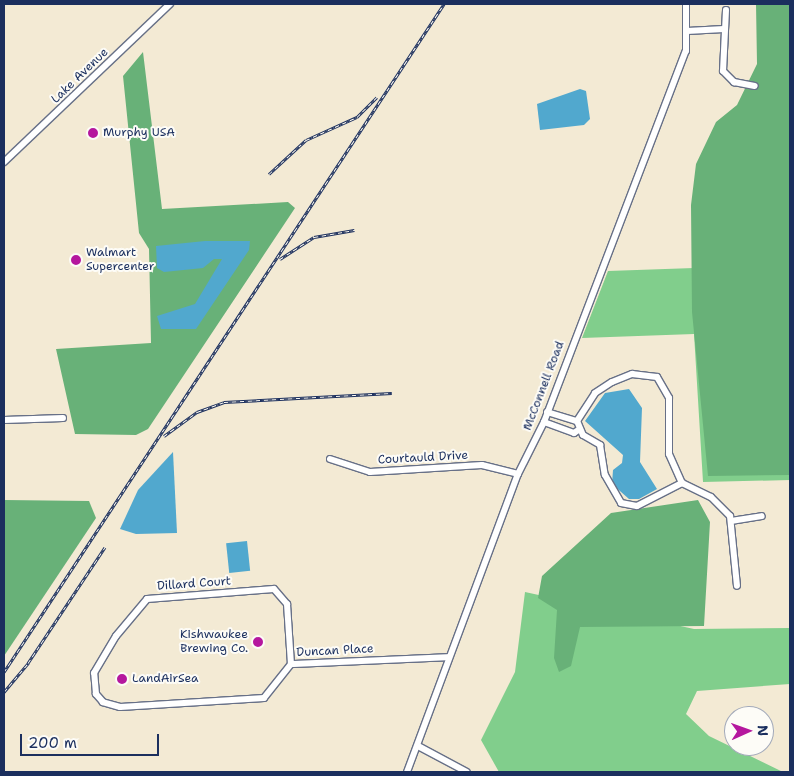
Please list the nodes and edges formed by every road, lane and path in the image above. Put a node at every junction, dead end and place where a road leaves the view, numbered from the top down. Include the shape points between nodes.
1 (170, 4) edge
2 (686, 4) edge
3 (726, 10) dead end
4 (724, 29) junction
5 (687, 31) junction
6 (755, 86) dead end
7 (4, 162) edge
8 (547, 412) junction
9 (63, 418) dead end
10 (4, 420) edge
11 (577, 420) junction
12 (544, 422) junction
13 (577, 431) junction
14 (330, 459) dead end
15 (518, 474) junction
16 (682, 483) junction
17 (762, 516) dead end
18 (731, 521) junction
19 (737, 586) dead end
20 (449, 657) junction
21 (291, 664) junction
22 (120, 707) joint
23 (418, 746) junction
24 (407, 772) edge
25 (468, 772) edge

1 - 7 street, Lake Avenue
2 - 5 street, McConnell Road
3 - 4 street
4 - 5 street
4 - 6 street via 723,71 734,82
5 - 8 street, McConnell Road via 686,51
8 - 11 street
8 - 12 street, McConnell Road
9 - 10 street
11 - 13 street
11 - 16 street via 595,393 612,382 632,374 657,377 669,398 669,454
12 - 13 street
12 - 15 street, McConnell Road
13 - 16 street via 600,445 605,475 621,503 637,506
14 - 15 street, Courtauld Drive via 370,472 482,465
15 - 20 street, McConnell Road
16 - 18 street via 711,497
17 - 18 street
18 - 19 street
20 - 21 street, Duncan Place
20 - 23 street, McConnell Road
21 - 22 street, Duncan Place via 260,701
21 - 22 street, Dillard Court via 287,604 274,589 146,599 116,636 93,677 99,698
23 - 24 street, McConnell Road
23 - 25 street

